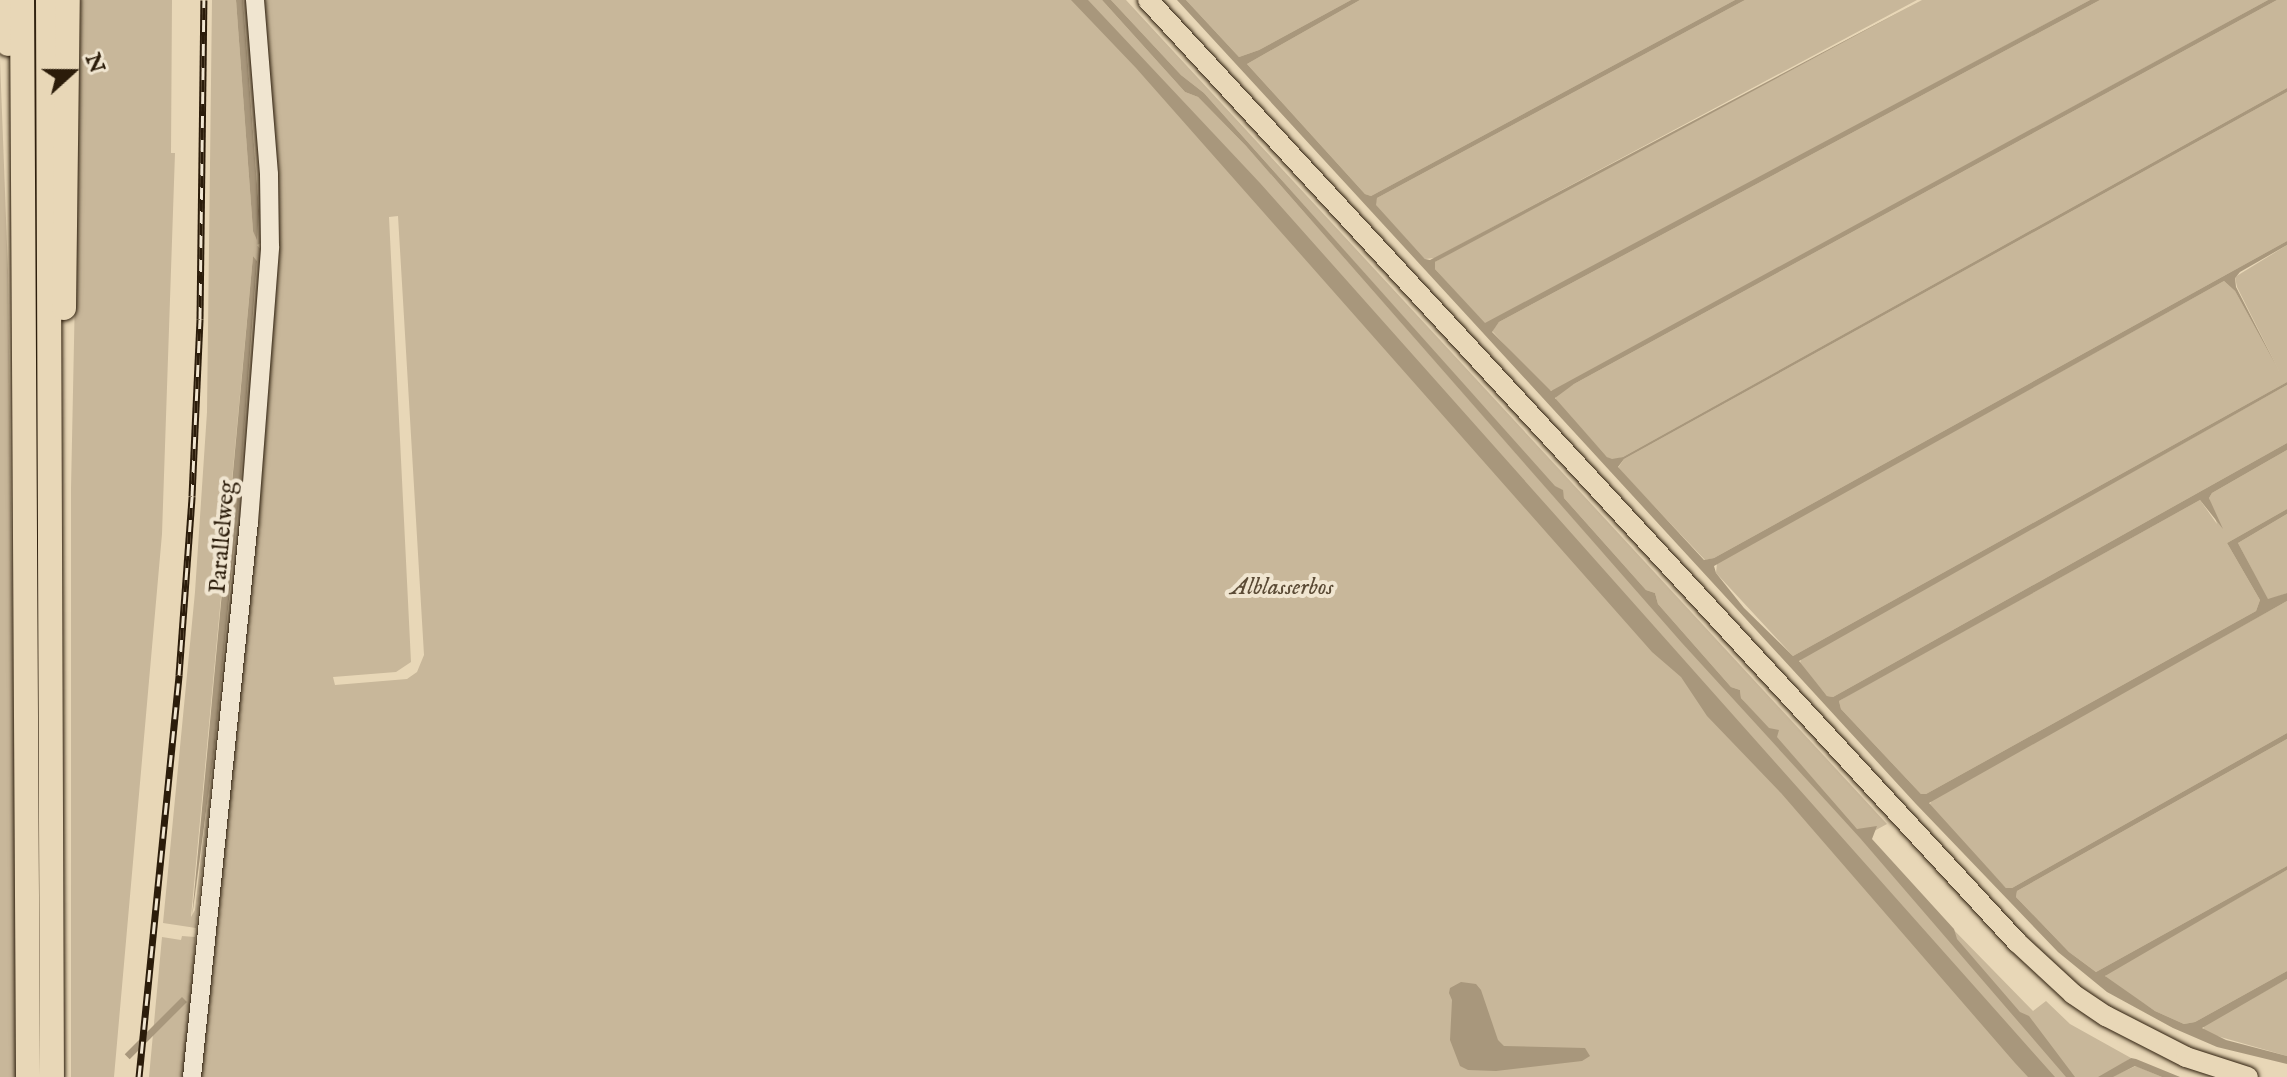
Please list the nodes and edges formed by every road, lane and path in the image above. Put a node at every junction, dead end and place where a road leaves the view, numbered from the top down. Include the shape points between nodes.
1 (5, 0) edge
2 (22, 0) edge
3 (48, 0) edge
4 (68, 0) edge
5 (255, 0) edge
6 (1148, 0) edge
7 (23, 265) junction
8 (49, 466) junction
9 (28, 1077) edge
10 (52, 1077) edge
11 (192, 1077) edge
12 (2248, 1077) edge

1 - 7 highway via 15,225
2 - 7 highway
3 - 8 highway
4 - 8 highway via 63,332
5 - 11 street, Parallelweg via 270,247 249,522
6 - 12 main road via 2018,943 2073,994 2118,1023 2186,1057
7 - 9 highway
8 - 10 highway

